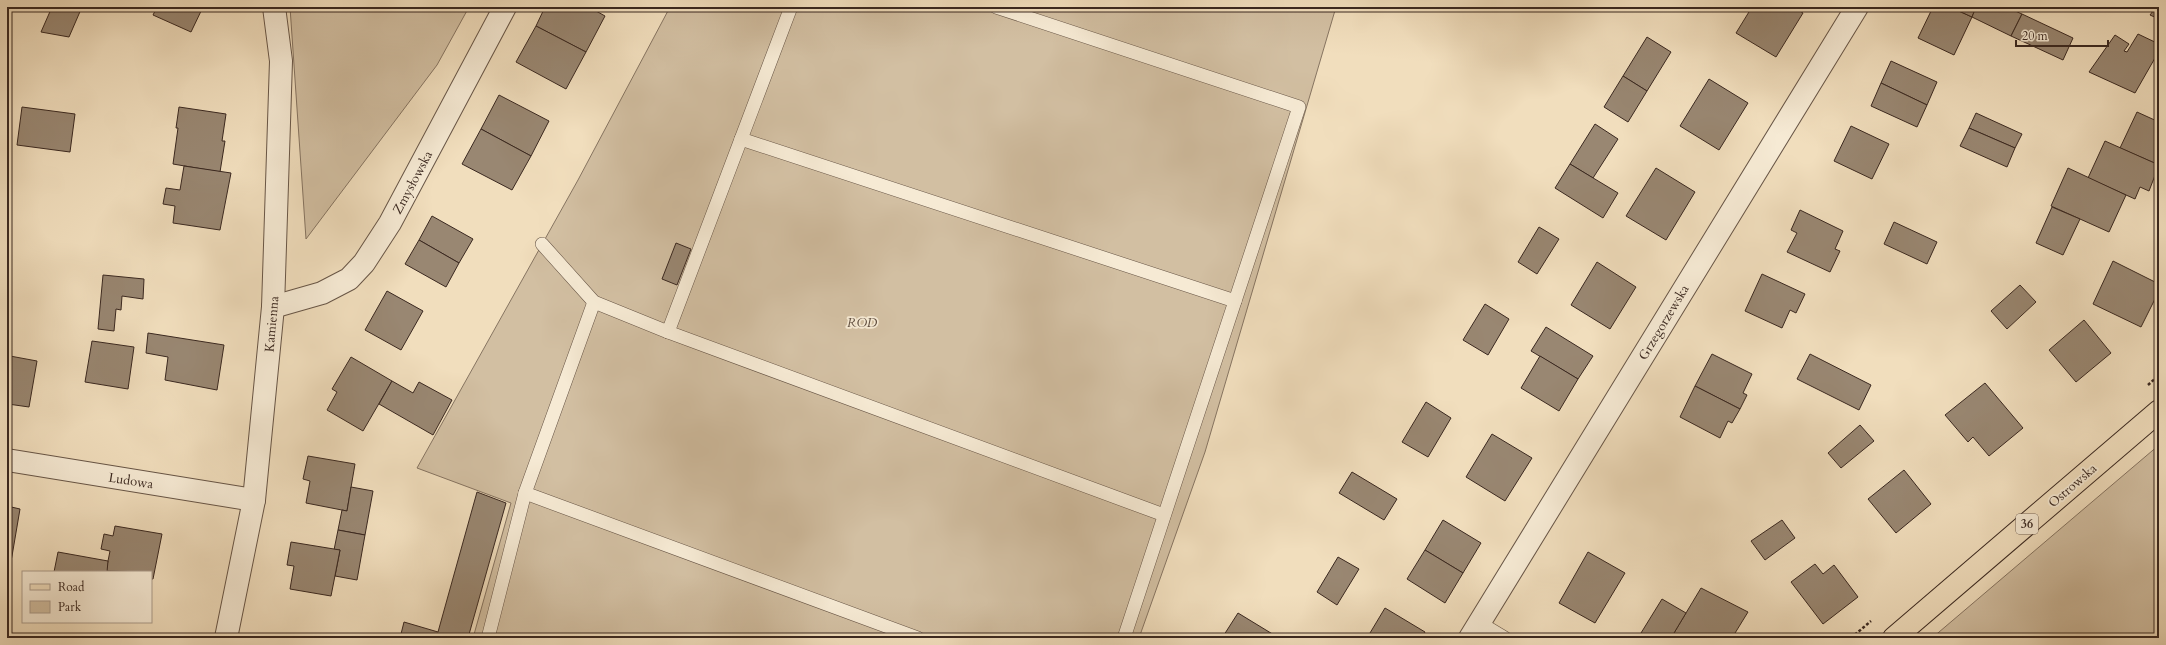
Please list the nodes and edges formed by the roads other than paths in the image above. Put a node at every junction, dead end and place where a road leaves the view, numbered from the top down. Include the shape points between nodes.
1 (274, 7) edge
2 (505, 7) edge
3 (791, 7) edge
4 (996, 7) edge
5 (1857, 7) edge
6 (741, 139) junction
7 (542, 244) dead end
8 (1235, 301) junction
9 (594, 302) junction
10 (273, 307) junction
11 (668, 332) junction
12 (2159, 411) edge
13 (7, 460) edge
14 (525, 493) junction
15 (254, 500) junction
16 (1164, 515) junction
17 (1475, 630) edge
18 (226, 638) edge
19 (488, 638) edge
20 (918, 638) edge
21 (1124, 638) edge
22 (1505, 638) edge
23 (1894, 638) edge

1 - 10 street, Kamienna via 281,61
2 - 10 street, Zmysłowska via 390,223 364,263 349,279 322,294
3 - 6 lane
4 - 8 lane via 1299,107
5 - 17 street, Grzegorzewska
6 - 8 lane
6 - 11 lane
7 - 9 lane
8 - 16 lane
9 - 11 lane
9 - 14 lane
10 - 15 street, Kamienna
11 - 16 lane
12 - 23 main road, Ostrowska / 36
13 - 15 street, Ludowa
14 - 19 lane
14 - 20 lane
15 - 18 street, Kamienna
16 - 21 lane
17 - 22 lane

